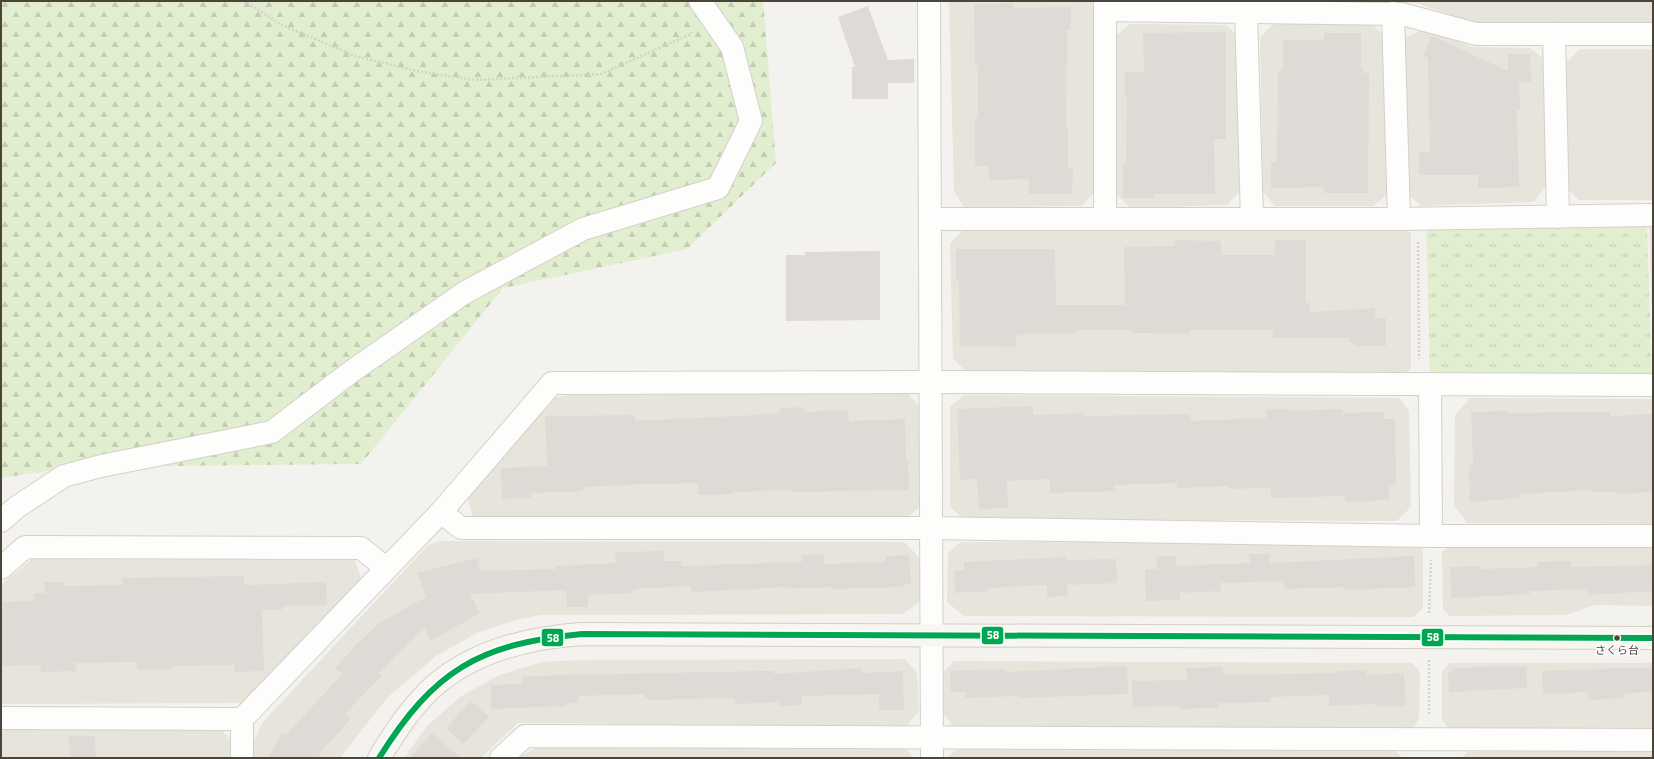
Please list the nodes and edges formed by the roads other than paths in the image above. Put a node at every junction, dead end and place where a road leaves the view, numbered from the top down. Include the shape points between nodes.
1 (929, 1) edge
2 (701, 2) edge
3 (1105, 6) edge
4 (1246, 12) junction
5 (1393, 14) junction
6 (1554, 34) junction
7 (1653, 34) edge
8 (1653, 215) edge
9 (1558, 217) junction
10 (1409, 218) junction
11 (931, 219) junction
12 (1105, 219) junction
13 (1252, 219) junction
14 (932, 382) junction
15 (1425, 384) junction
16 (1653, 385) edge
17 (441, 512) junction
18 (1, 521) edge
19 (932, 528) junction
20 (1431, 536) junction
21 (1653, 536) edge
22 (1, 568) edge
23 (386, 568) junction
24 (933, 637) junction
25 (1653, 638) edge
26 (1, 718) edge
27 (242, 719) junction
28 (1653, 740) edge
29 (932, 748) edge
30 (1429, 749) edge
31 (242, 758) edge
32 (380, 758) edge
33 (501, 758) edge

1 - 11 street
2 - 18 street via 732,47 751,121 718,188 583,229 464,293 348,374 272,432 101,466 64,476 16,507
3 - 4 street
3 - 12 street
4 - 5 street
4 - 13 street
5 - 6 street via 1402,14 1476,34
5 - 10 street
6 - 7 street
6 - 9 street
8 - 9 street
9 - 10 street
10 - 13 street
11 - 12 street
11 - 14 street
12 - 13 street
14 - 15 street
14 - 17 street via 552,383
14 - 19 street
15 - 16 street
15 - 20 street
17 - 19 street via 461,528
17 - 23 street
19 - 20 street
19 - 24 street
20 - 21 street
22 - 23 street via 25,547 361,548
23 - 27 street
24 - 25 street
24 - 29 street
24 - 32 street via 582,634 551,636 490,652 469,661 438,683 410,712
26 - 27 street
27 - 31 street
28 - 30 street
29 - 30 street
29 - 33 street via 525,736

